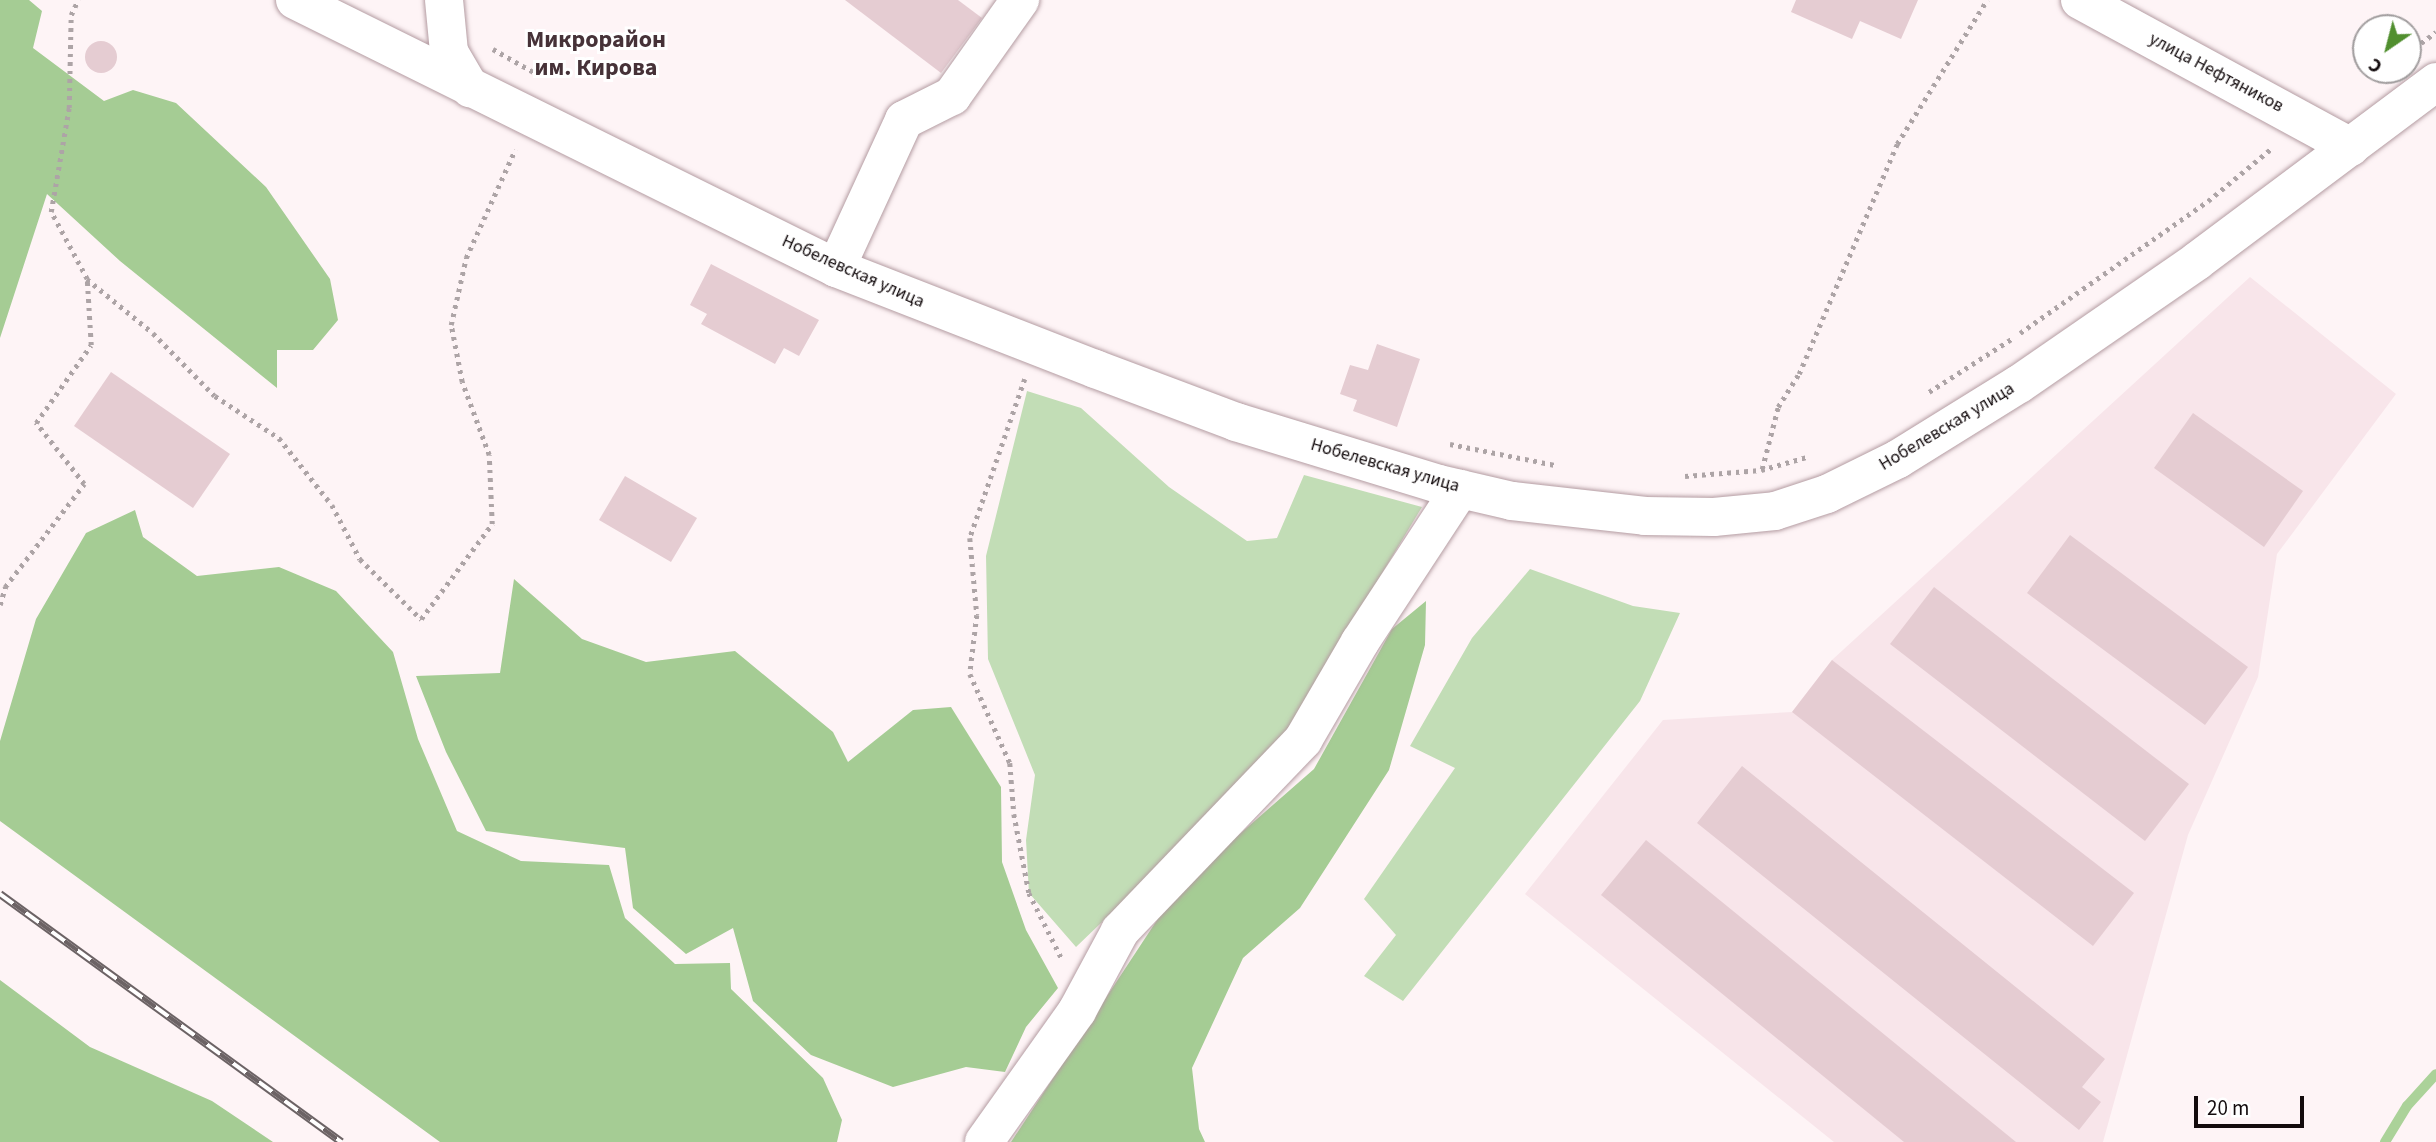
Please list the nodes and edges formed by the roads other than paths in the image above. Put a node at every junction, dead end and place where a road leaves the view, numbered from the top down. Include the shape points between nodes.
1 (295, 0) edge
2 (1020, 0) edge
3 (2080, 0) edge
4 (444, 10) edge
5 (2436, 82) edge
6 (470, 88) junction
7 (2351, 147) junction
8 (836, 268) junction
9 (1460, 489) junction
10 (984, 1142) edge

1 - 6 street, Нобелевская улица
2 - 8 street via 952,96 904,120
3 - 7 street, улица Нефтяников
4 - 6 street via 449,52
5 - 7 street, Нобелевская улица
6 - 8 street, Нобелевская улица
7 - 9 street, Нобелевская улица via 2019,384 1898,459 1827,494 1775,511 1714,517 1579,509
8 - 9 street, Нобелевская улица via 1236,422
9 - 10 street via 1360,642 1303,740 1235,817 1121,932 1093,982

